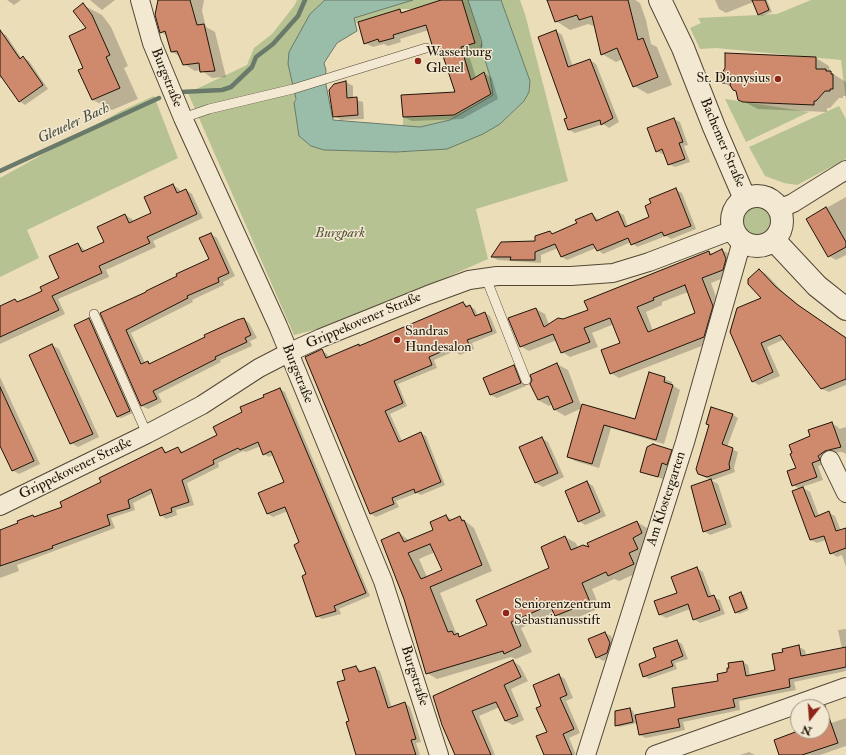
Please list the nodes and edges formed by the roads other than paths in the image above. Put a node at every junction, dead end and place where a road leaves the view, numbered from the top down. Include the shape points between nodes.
1 (140, 0) edge
2 (660, 0) edge
3 (426, 48) dead end
4 (183, 118) junction
5 (846, 170) edge
6 (745, 199) junction
7 (779, 209) junction
8 (737, 236) junction
9 (774, 240) junction
10 (486, 278) junction
11 (846, 309) edge
12 (94, 314) dead end
13 (288, 353) junction
14 (526, 380) dead end
15 (147, 434) junction
16 (830, 460) dead end
17 (846, 493) edge
18 (0, 506) edge
19 (846, 687) edge
20 (439, 755) edge
21 (586, 755) edge
22 (655, 755) edge

1 - 4 street, Burgstraße via 152,43
2 - 6 street, Bachemer Straße via 683,48
3 - 4 lane via 294,89 209,109
4 - 13 street, Burgstraße
5 - 7 street
6 - 7 street via 762,196 774,202
6 - 8 street via 733,212 732,221
7 - 9 street via 782,227
8 - 9 street via 750,245 761,246
8 - 10 street, Grippekovener Straße via 613,273
8 - 21 street, Am Klostergarten via 685,442
9 - 11 street via 817,286
10 - 13 street, Grippekovener Straße via 469,280 428,295
10 - 14 lane
12 - 15 lane
13 - 15 street, Grippekovener Straße via 259,368 202,405
13 - 20 street, Burgstraße via 382,581
15 - 18 street, Grippekovener Straße
16 - 17 street
19 - 22 street

